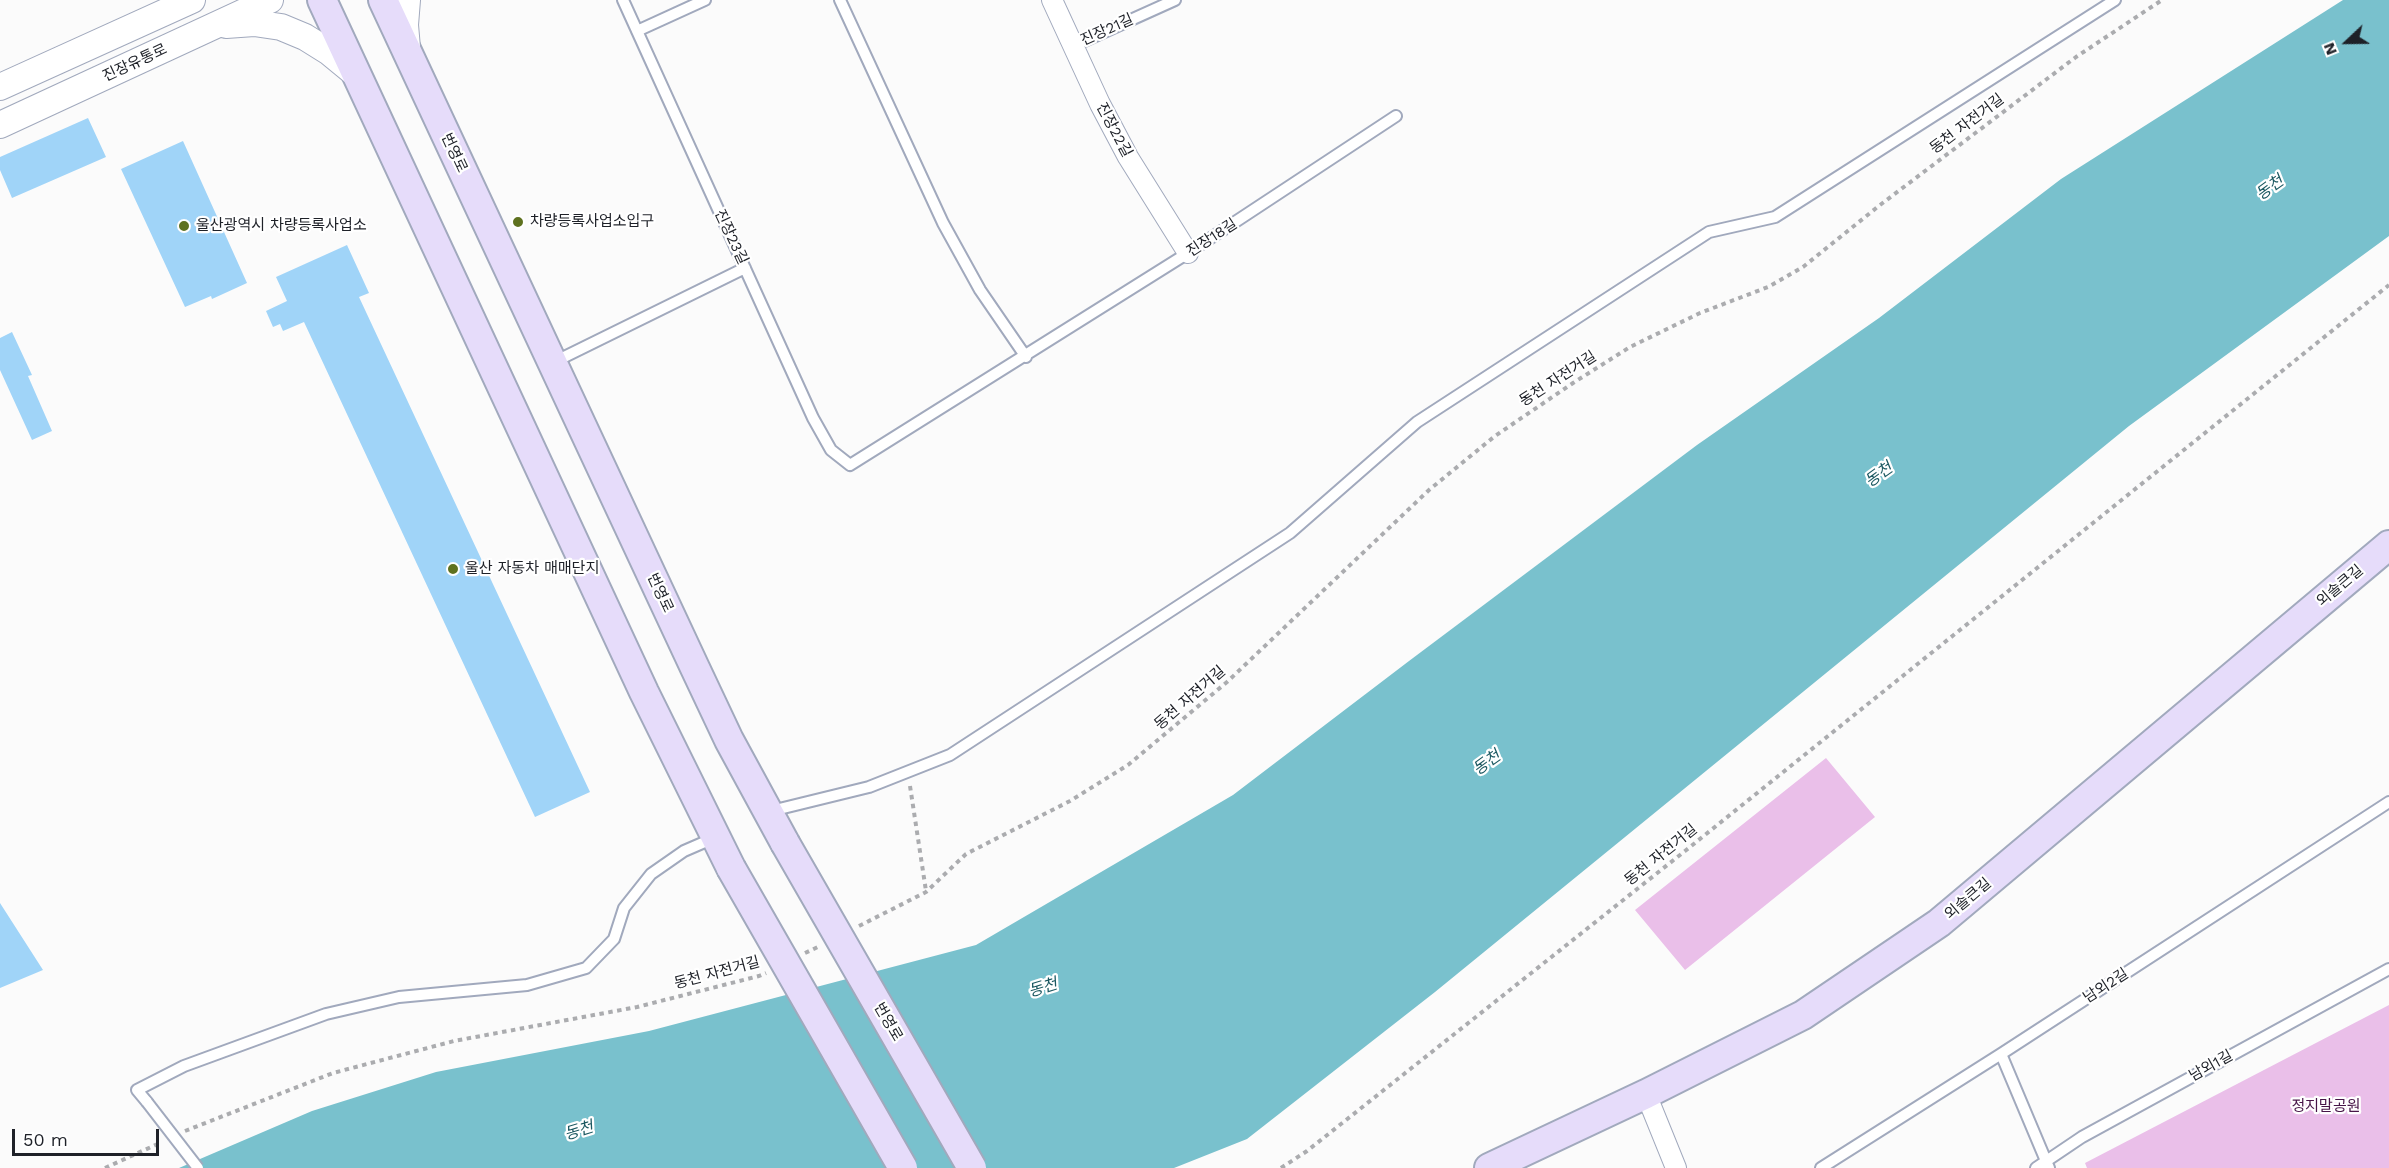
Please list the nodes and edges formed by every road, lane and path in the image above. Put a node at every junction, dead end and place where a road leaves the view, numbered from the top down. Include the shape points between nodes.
1 (192, 0) edge
2 (270, 0) edge
3 (322, 0) edge
4 (383, 0) edge
5 (407, 0) edge
6 (623, 0) edge
7 (705, 0) edge
8 (840, 0) edge
9 (1052, 0) edge
10 (1175, 0) edge
11 (2115, 0) edge
12 (2162, 0) edge
13 (214, 26) junction
14 (637, 31) junction
15 (1073, 46) junction
16 (408, 55) junction
17 (357, 75) junction
18 (0, 87) edge
19 (1396, 116) dead end
20 (0, 125) edge
21 (1188, 253) junction
22 (745, 268) junction
23 (2389, 285) edge
24 (1026, 357) junction
25 (552, 363) junction
26 (850, 465) joint
27 (2389, 545) edge
28 (910, 785) dead end
29 (2389, 802) edge
30 (767, 812) junction
31 (715, 837) junction
32 (926, 892) junction
33 (858, 927) dead end
34 (828, 942) dead end
35 (799, 956) dead end
36 (2389, 969) edge
37 (769, 971) dead end
38 (2001, 1054) junction
39 (1647, 1094) junction
40 (180, 1134) dead end
41 (169, 1138) dead end
42 (2048, 1165) edge
43 (105, 1168) edge
44 (198, 1168) edge
45 (903, 1168) edge
46 (972, 1168) edge
47 (1281, 1168) edge
48 (1489, 1168) edge
49 (1676, 1168) edge
50 (1821, 1168) edge
51 (2036, 1168) edge

1 - 18 street
2 - 13 street, 진장유통로
3 - 17 main road
4 - 16 main road, 번영로
5 - 16 street
6 - 14 lane, 진장23길
7 - 14 lane
8 - 24 lane via 943,223 980,290
9 - 15 street, 진장22길
10 - 15 lane, 진장21길
11 - 30 lane via 1775,217 1709,232 1418,422 1290,533 950,755 868,788
12 - 32 path, 동천 자전거길 via 2076,57 1803,267 1768,287 1700,313 1630,347 1495,436 1429,490 1227,682 1163,737 1128,765 1070,801 966,854
13 - 17 street via 254,23 281,27 329,52
13 - 20 street, 진장유통로
14 - 22 lane, 진장23길
15 - 21 street, 진장22길 via 1128,157
16 - 25 main road, 번영로
17 - 31 main road
19 - 21 lane, 진장18길
21 - 24 lane, 진장18길
22 - 25 lane
22 - 26 lane, 진장23길 via 813,418 831,450
23 - 47 path, 동천 자전거길 via 1685,851
24 - 26 lane, 진장18길
25 - 30 main road, 번영로 via 729,740
27 - 39 main road, 외솔큰길 via 1939,923 1803,1015
28 - 32 path
29 - 38 lane, 남외2길
30 - 46 main road, 번영로, bridge
31 - 44 lane, bridge via 684,851 651,874 624,908 614,939 586,968 527,985 399,997 326,1014 184,1066 137,1090
31 - 45 main road, bridge
32 - 33 path, 동천 자전거길
34 - 35 path
36 - 42 lane, 남외1길 via 2082,1137
37 - 40 path, 동천 자전거길 via 637,1007 454,1041 333,1073
38 - 42 lane
38 - 50 lane, 남외2길
39 - 48 main road, 외솔큰길
39 - 49 street
41 - 43 path
42 - 51 lane, 남외1길

